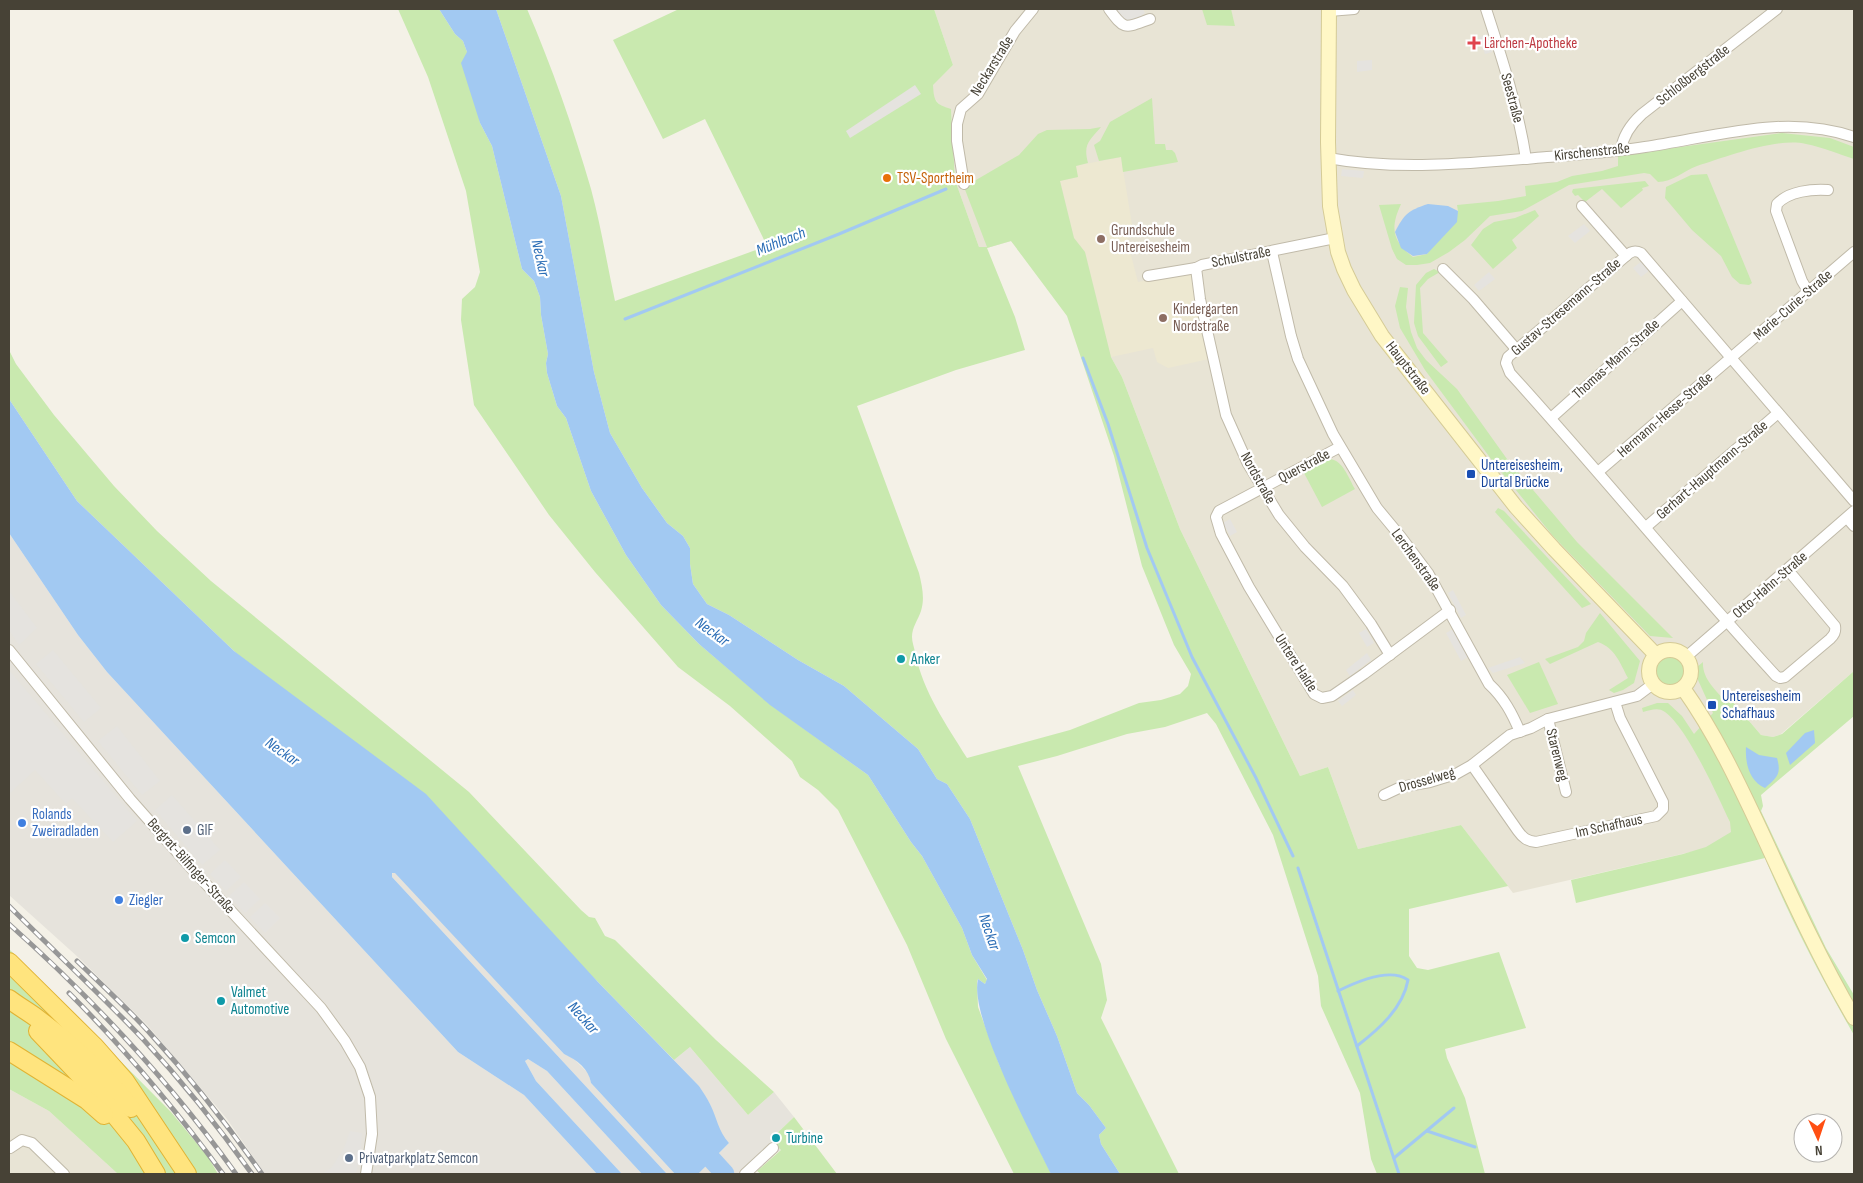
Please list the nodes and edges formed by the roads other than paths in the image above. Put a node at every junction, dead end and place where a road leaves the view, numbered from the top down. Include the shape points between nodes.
1 (1033, 9) edge
2 (1109, 9) edge
3 (1354, 9) edge
4 (1486, 9) edge
5 (1777, 9) edge
6 (1329, 10) edge
7 (1150, 19) dead end
8 (1854, 137) edge
9 (1621, 150) junction
10 (1328, 158) junction
11 (1526, 159) junction
12 (964, 184) dead end
13 (1828, 190) dead end
14 (1582, 206) dead end
15 (1335, 238) junction
16 (1272, 252) junction
17 (1854, 252) edge
18 (1626, 256) junction
19 (1196, 268) junction
20 (1443, 269) dead end
21 (1148, 276) dead end
22 (1808, 291) junction
23 (1682, 301) junction
24 (1516, 349) junction
25 (1732, 358) junction
26 (1778, 413) junction
27 (1551, 418) junction
28 (1340, 447) junction
29 (1598, 472) junction
30 (1262, 488) junction
31 (1854, 501) edge
32 (1216, 514) joint
33 (1851, 514) edge
34 (1854, 526) edge
35 (1646, 527) junction
36 (1788, 570) junction
37 (1450, 610) junction
38 (1727, 622) junction
39 (9, 650) edge
40 (1390, 655) junction
41 (1656, 655) junction
42 (1686, 657) junction
43 (1653, 684) junction
44 (1683, 688) junction
45 (1614, 702) junction
46 (1548, 718) junction
47 (1520, 732) junction
48 (1472, 765) junction
49 (1566, 792) dead end
50 (1384, 795) dead end
51 (9, 962) edge
52 (10, 1000) edge
53 (1854, 1018) edge
54 (9, 1051) edge
55 (10, 1148) dead end
56 (773, 1148) dead end
57 (153, 1170) edge
58 (64, 1174) edge
59 (177, 1174) edge
60 (187, 1174) edge
61 (366, 1174) edge
62 (745, 1174) edge

1 - 12 street, Neckarstraße via 1011,37 978,94 961,109 957,141
2 - 7 street via 1124,26
3 - 6 street
4 - 11 street, Seestraße via 1509,84
5 - 9 street, Schloßbergstraße via 1632,123
6 - 10 main road, Hauptstraße
8 - 9 street, Kirschenstraße via 1798,125 1712,134
9 - 11 street, Kirschenstraße
10 - 11 street, Kirschenstraße via 1390,164
10 - 15 main road, Hauptstraße
13 - 22 street via 1810,190 1776,204
14 - 18 street
15 - 16 street, Schulstraße
15 - 41 main road, Hauptstraße via 1344,270 1382,336 1516,507
16 - 19 street, Schulstraße
16 - 28 street, Lerchenstraße via 1298,359
17 - 22 street, Marie-Curie-Straße
18 - 23 street, Gustav-Stresemann-Straße via 1632,251 1642,253
18 - 24 street, Gustav-Stresemann-Straße
19 - 21 street, Schulstraße
19 - 30 street, Nordstraße via 1226,415
20 - 24 street
22 - 25 street, Marie-Curie-Straße
23 - 25 street, Gustav-Stresemann-Straße
23 - 27 street, Thomas-Mann-Straße
24 - 27 street, Gustav-Stresemann-Straße via 1508,357 1510,373
25 - 26 street, Gustav-Stresemann-Straße
25 - 29 street, Hermann-Hesse-Straße
26 - 31 street, Gustav-Stresemann-Straße
26 - 35 street, Gerhart-Hauptmann-Straße
27 - 29 street, Gustav-Stresemann-Straße
28 - 30 street, Querstraße
28 - 37 street, Lerchenstraße via 1369,496 1428,572
29 - 35 street, Gustav-Stresemann-Straße
30 - 32 street, Querstraße
30 - 40 street, Nordstraße via 1279,516 1343,586
32 - 40 street, Untere Halde via 1221,534 1249,587 1314,694 1322,698 1332,696
33 - 34 street
33 - 36 street, Otto-Hahn-Straße
35 - 38 street, Gustav-Stresemann-Straße
36 - 38 street, Otto-Hahn-Straße
36 - 38 street, Gustav-Stresemann-Straße via 1835,626 1830,639 1780,678
37 - 40 street, Untere Halde
37 - 47 street, Lerchenstraße via 1489,684 1508,705
38 - 42 street, Otto-Hahn-Straße
39 - 61 street, Bergrat-Bilfinger-Straße via 130,798 321,1008 345,1041 360,1067 370,1097 372,1134
41 - 42 main road via 1668,650
41 - 43 main road via 1648,670
42 - 44 main road via 1691,676
43 - 44 main road via 1666,692
43 - 45 street via 1637,696
44 - 53 main road via 1710,728 1736,777 1823,963
45 - 46 street
45 - 48 street, Im Schafhaus via 1663,802 1663,808 1656,816 1529,841 1523,838
46 - 47 street
46 - 49 street, Starenweg
47 - 48 street, Drosselweg via 1510,735
48 - 50 street, Drosselweg via 1456,774 1401,787
51 - 60 highway via 125,1081
52 - 57 highway via 97,1093 136,1141
52 - 59 highway via 37,1018 99,1071 140,1120
54 - 57 highway via 87,1100 111,1121
55 - 58 street via 22,1140 32,1143
56 - 62 street

